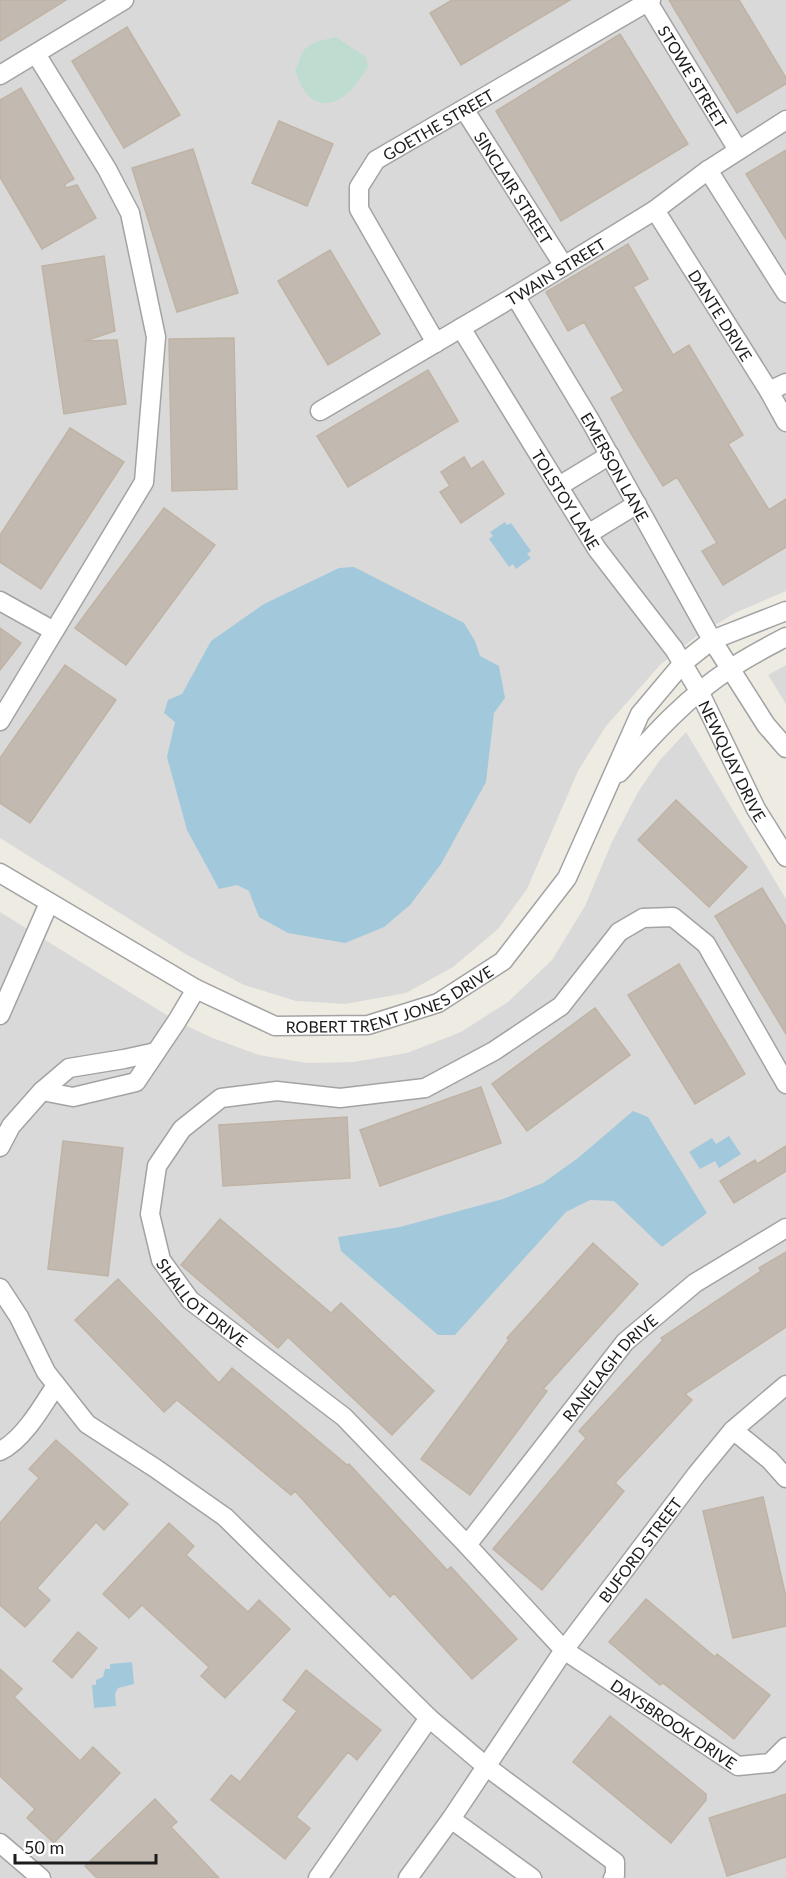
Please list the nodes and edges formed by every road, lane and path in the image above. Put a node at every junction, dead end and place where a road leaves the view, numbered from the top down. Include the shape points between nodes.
1 (123, 0) edge
2 (650, 1) edge
3 (36, 54) junction
4 (0, 75) edge
5 (464, 109) junction
6 (786, 120) edge
7 (738, 150) junction
8 (708, 170) junction
9 (655, 210) junction
10 (564, 266) junction
11 (786, 293) edge
12 (515, 296) junction
13 (462, 328) junction
14 (436, 343) junction
15 (786, 383) edge
16 (769, 391) junction
17 (320, 411) dead end
18 (786, 422) edge
19 (610, 456) junction
20 (559, 486) junction
21 (637, 504) junction
22 (588, 534) junction
23 (0, 601) edge
24 (786, 611) edge
25 (54, 631) junction
26 (786, 637) edge
27 (712, 640) junction
28 (682, 663) junction
29 (731, 668) junction
30 (699, 691) junction
31 (0, 721) edge
32 (786, 748) edge
33 (606, 788) junction
34 (784, 850) edge
35 (0, 873) edge
36 (49, 903) junction
37 (196, 989) junction
38 (0, 1015) edge
39 (156, 1052) junction
40 (91, 1064) junction
41 (786, 1084) edge
42 (42, 1091) junction
43 (96, 1092) junction
44 (0, 1147) edge
45 (786, 1228) edge
46 (0, 1288) edge
47 (56, 1385) junction
48 (786, 1385) edge
49 (733, 1430) junction
50 (0, 1451) edge
51 (786, 1478) edge
52 (467, 1545) junction
53 (564, 1650) junction
54 (429, 1718) junction
55 (786, 1747) edge
56 (487, 1767) junction
57 (451, 1820) junction
58 (0, 1843) edge
59 (41, 1878) edge
60 (318, 1878) edge
61 (408, 1878) edge
62 (532, 1878) edge
63 (613, 1878) edge

1 - 3 street
2 - 5 street, GOETHE STREET
2 - 7 street, STOWE STREET
3 - 4 street
3 - 25 street via 130,213 156,337 144,482
5 - 10 street, SINCLAIR STREET
5 - 14 street, GOETHE STREET via 376,160 359,187 358,209
6 - 7 street, TWAIN STREET
7 - 8 street, TWAIN STREET
8 - 9 street, TWAIN STREET
8 - 11 street
9 - 10 street, TWAIN STREET
9 - 16 street, DANTE DRIVE
10 - 12 street, TWAIN STREET
12 - 13 street, TWAIN STREET
12 - 19 street, EMERSON LANE
13 - 14 street, TWAIN STREET
13 - 20 street, TOLSTOY LANE
14 - 17 street, TWAIN STREET
15 - 16 street
16 - 18 street, DANTE DRIVE
19 - 20 street
19 - 21 street, EMERSON LANE
20 - 22 street, TOLSTOY LANE
21 - 22 street
21 - 27 street, EMERSON LANE
22 - 28 street, TOLSTOY LANE
23 - 25 street
24 - 27 street, ROBERT TRENT JONES DRIVE
25 - 31 street
26 - 29 street, ROBERT TRENT JONES DRIVE
27 - 28 street, ROBERT TRENT JONES DRIVE
27 - 29 street
28 - 30 street, NEWQUAY DRIVE
28 - 33 street, ROBERT TRENT JONES DRIVE via 640,714
29 - 30 street, ROBERT TRENT JONES DRIVE
29 - 32 street via 766,725
30 - 33 street, ROBERT TRENT JONES DRIVE
30 - 34 street, NEWQUAY DRIVE via 756,809
33 - 37 street, ROBERT TRENT JONES DRIVE via 567,878 518,942 503,961 438,1003 368,1025 275,1026
35 - 36 street, ROBERT TRENT JONES DRIVE
36 - 37 street, ROBERT TRENT JONES DRIVE
36 - 38 street
37 - 39 street
39 - 40 street
39 - 43 street via 135,1082
40 - 42 street via 69,1068
40 - 43 street
41 - 52 street, SHALLOT DRIVE via 706,944 673,916 643,918 619,932 561,1006 494,1051 425,1088 339,1098 278,1091 221,1098 182,1129 157,1166 150,1214 161,1260 190,1300 344,1417
42 - 43 street via 73,1097
42 - 44 street via 10,1126
45 - 52 street, RANELAGH DRIVE via 694,1283 625,1342
46 - 47 street
47 - 50 street via 37,1415 9,1447
47 - 54 street via 87,1424 225,1517
48 - 49 street, BUFORD STREET
49 - 51 street
49 - 53 street, BUFORD STREET
52 - 53 street, SHALLOT DRIVE
53 - 55 street, DAYSBROOK DRIVE via 738,1766 770,1763
53 - 56 street, BUFORD STREET
54 - 56 street
54 - 60 street
56 - 57 street, BUFORD STREET
56 - 63 street via 615,1862
57 - 61 street, BUFORD STREET
57 - 62 street
58 - 59 street

